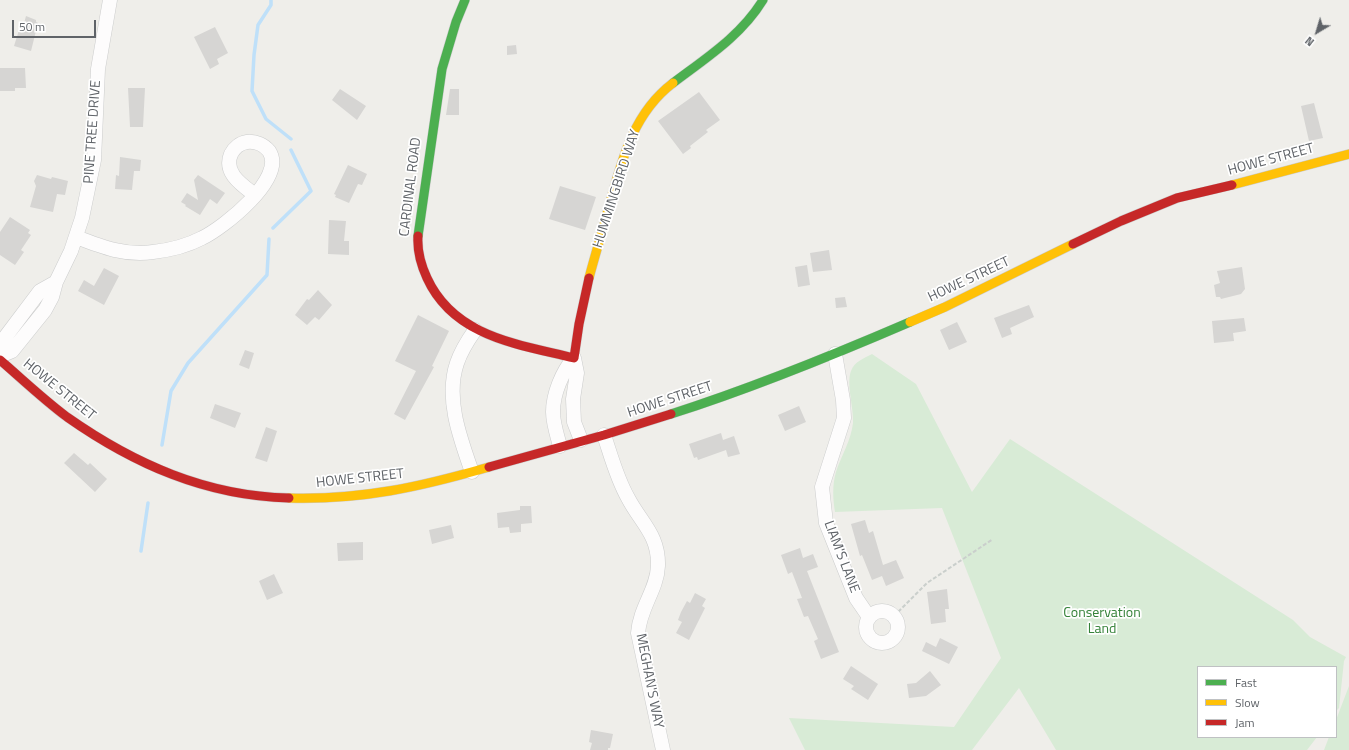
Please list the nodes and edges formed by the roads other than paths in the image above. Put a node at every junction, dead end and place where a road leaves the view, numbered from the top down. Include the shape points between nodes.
1 (110, 0) edge
2 (465, 0) edge
3 (763, 0) edge
4 (1349, 154) edge
5 (255, 195) dead end
6 (76, 237) junction
7 (56, 282) junction
8 (475, 330) junction
9 (0, 344) edge
10 (835, 354) junction
11 (0, 356) edge
12 (574, 358) junction
13 (0, 360) edge
14 (604, 435) junction
15 (581, 440) junction
16 (560, 446) junction
17 (472, 472) junction
18 (869, 617) junction
19 (663, 750) edge

1 - 6 street, PINE TREE DRIVE via 98,69 91,178
2 - 8 street, CARDINAL ROAD via 456,19 446,54 435,107 418,245 424,271 440,301
3 - 12 street, HUMMINGBIRD WAY via 751,19 737,32 658,95 646,108 634,129 588,283
4 - 10 street, HOWE STREET via 1177,198 1121,221 945,307
5 - 6 street via 216,231 170,250 116,251
6 - 7 street, PINE TREE DRIVE
7 - 9 street via 40,291
7 - 11 street, PINE TREE DRIVE via 45,310 12,351
8 - 12 street, CARDINAL ROAD via 504,342
8 - 17 street via 457,361 452,394
10 - 14 street, HOWE STREET via 734,394
10 - 18 street, LIAM'S LANE via 844,418 822,487 826,522 856,598
12 - 15 street, HUMMINGBIRD WAY via 577,374 573,399 574,422
12 - 16 street, HUMMINGBIRD WAY via 564,374 554,404 553,413
13 - 17 street, HOWE STREET via 66,416 115,449 177,478 227,491 277,498 320,499 378,494 430,484
14 - 15 street, HOWE STREET
14 - 19 street, MEGHAN'S WAY via 620,483 649,528 658,552 657,576 641,614 638,633
15 - 16 street, HOWE STREET
16 - 17 street, HOWE STREET
18 - 18 street via 879,611 894,616 898,632 891,641 881,643 872,640 866,627

